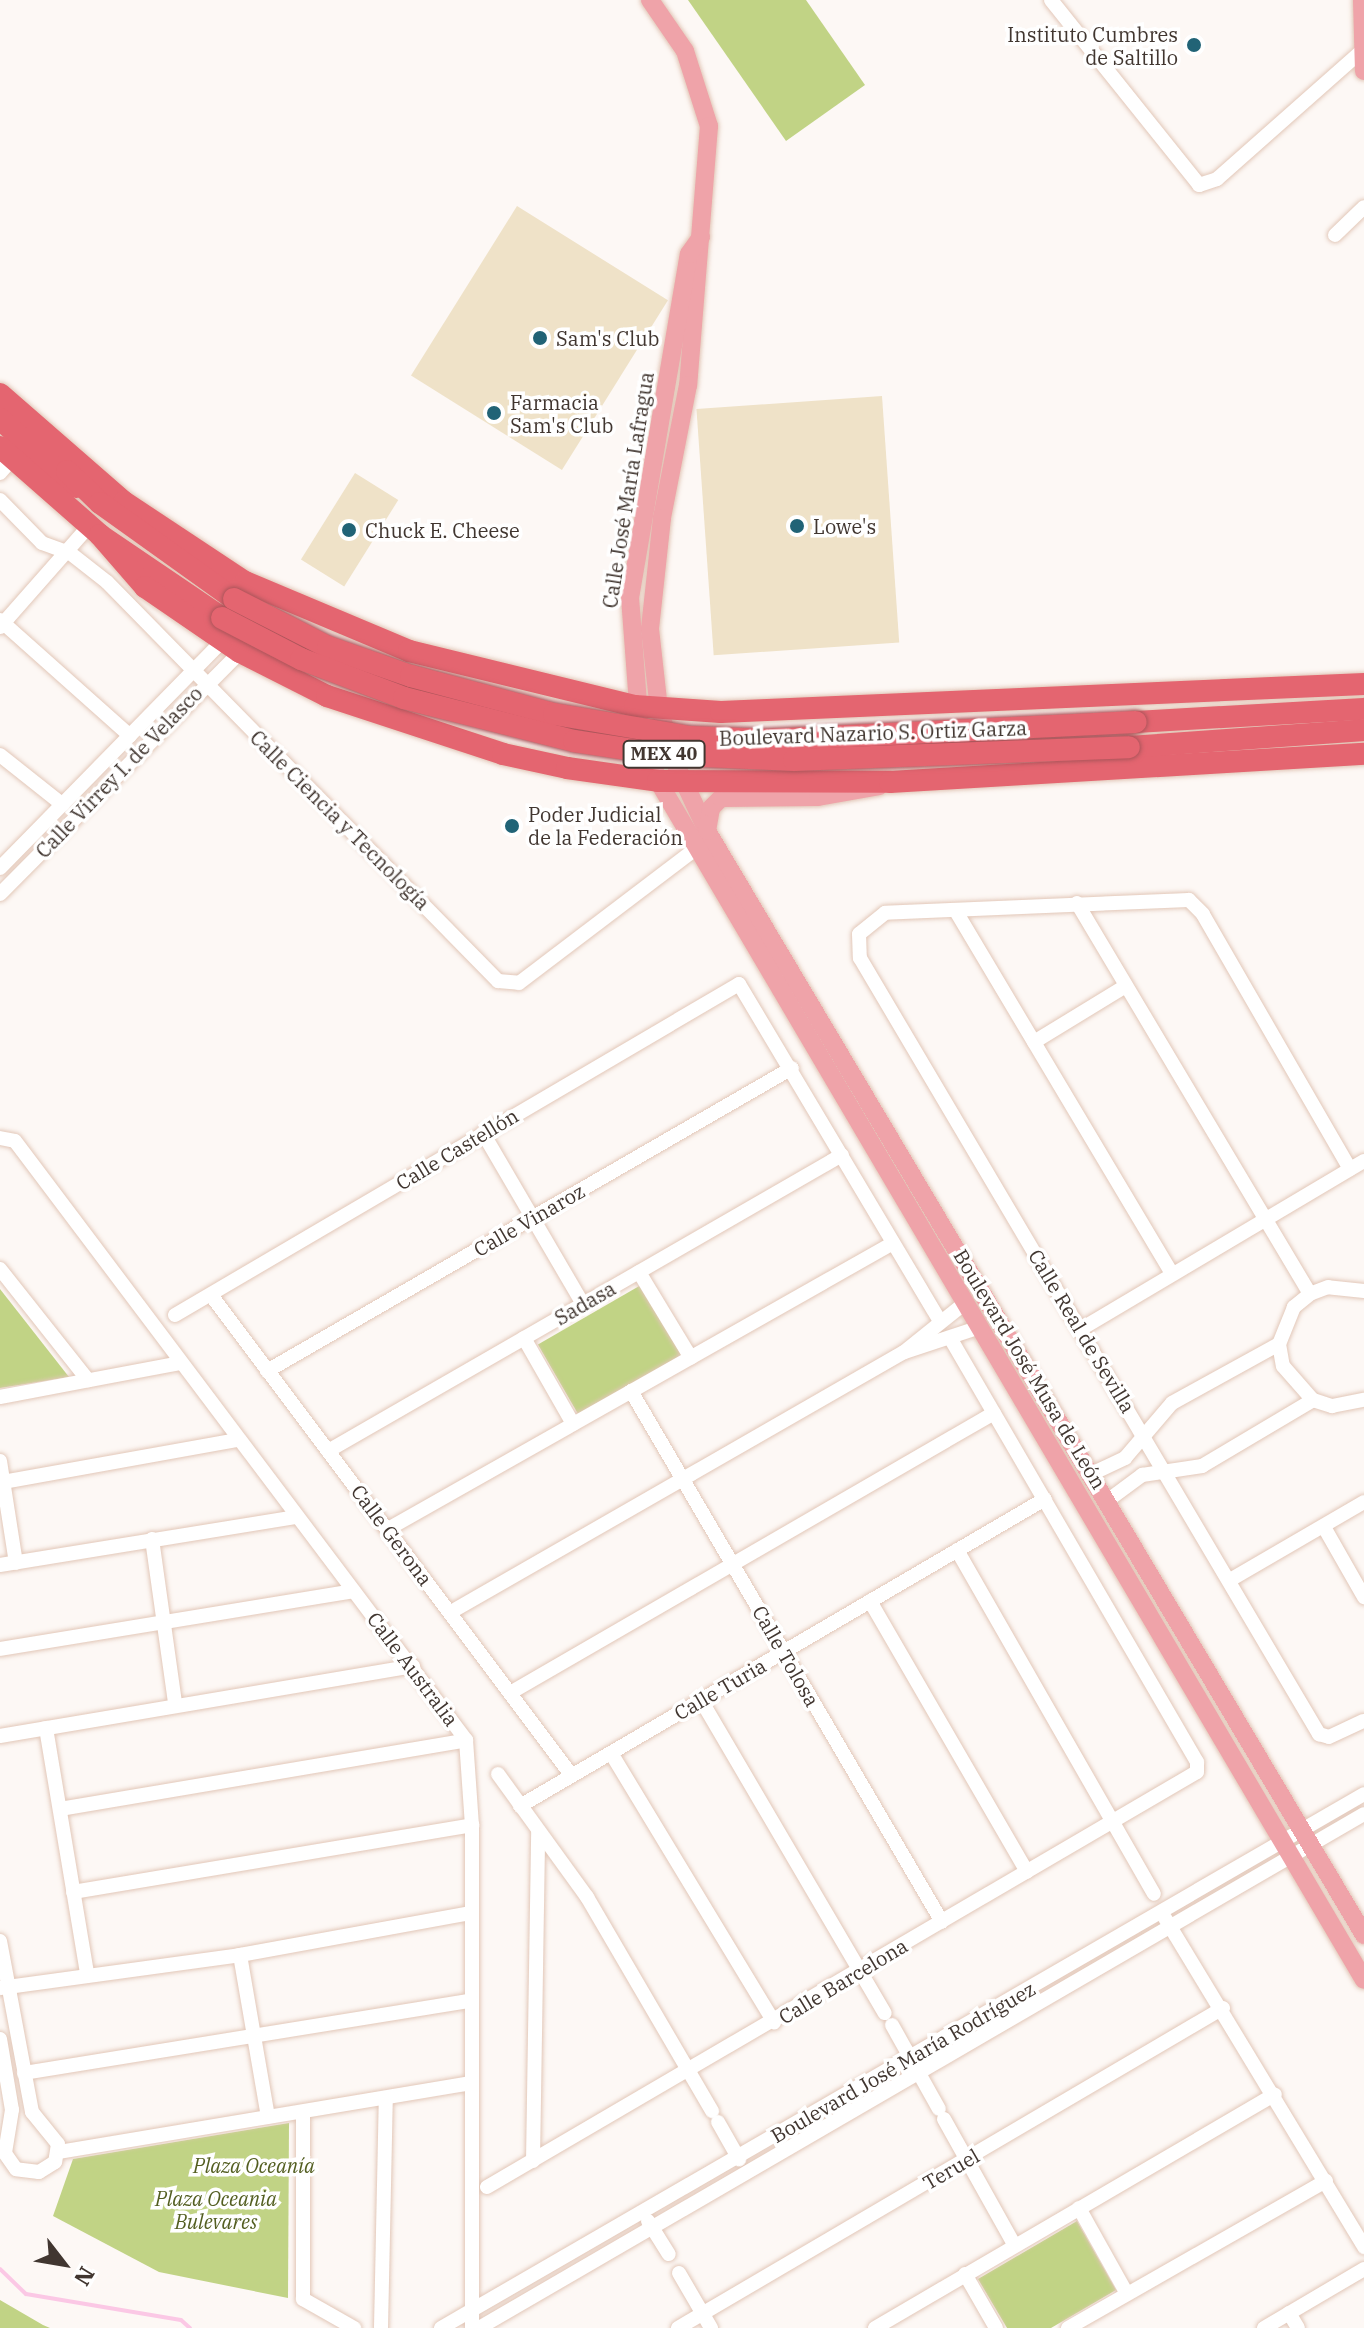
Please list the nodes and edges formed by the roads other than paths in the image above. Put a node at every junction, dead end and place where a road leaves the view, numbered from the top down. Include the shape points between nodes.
1 (650, 0) edge
2 (1051, 0) edge
3 (1362, 0) edge
4 (1362, 50) edge
5 (1364, 71) edge
6 (1364, 207) edge
7 (1335, 235) dead end
8 (701, 237) junction
9 (0, 394) edge
10 (0, 401) edge
11 (0, 419) edge
12 (4, 459) edge
13 (0, 500) edge
14 (100, 503) junction
15 (662, 518) junction
16 (94, 530) junction
17 (70, 553) junction
18 (636, 561) junction
19 (1, 623) edge
20 (230, 628) junction
21 (198, 679) junction
22 (1364, 684) edge
23 (1093, 696) junction
24 (601, 697) junction
25 (635, 706) junction
26 (659, 709) junction
27 (1364, 709) edge
28 (721, 712) junction
29 (1188, 720) junction
30 (1364, 730) edge
31 (130, 736) junction
32 (1137, 747) junction
33 (1364, 754) edge
34 (0, 755) edge
35 (1202, 764) junction
36 (567, 768) junction
37 (742, 778) junction
38 (658, 781) junction
39 (684, 781) junction
40 (890, 782) junction
41 (63, 805) junction
42 (707, 831) junction
43 (697, 848) junction
44 (0, 868) edge
45 (3, 886) edge
46 (1077, 903) junction
47 (957, 913) junction
48 (1124, 987) junction
49 (1034, 1042) junction
50 (792, 1068) junction
51 (483, 1133) junction
52 (0, 1138) edge
53 (842, 1155) junction
54 (1364, 1161) edge
55 (1350, 1169) junction
56 (532, 1218) junction
57 (1263, 1222) junction
58 (893, 1243) junction
59 (0, 1269) edge
60 (639, 1272) junction
61 (1172, 1274) junction
62 (1364, 1291) edge
63 (1310, 1294) junction
64 (211, 1295) junction
65 (965, 1303) junction
66 (583, 1304) junction
67 (175, 1315) dead end
68 (939, 1319) junction
69 (980, 1327) junction
70 (1081, 1329) junction
71 (524, 1338) junction
72 (951, 1340) junction
73 (1279, 1344) junction
74 (904, 1352) junction
75 (1022, 1357) junction
76 (691, 1358) junction
77 (180, 1363) junction
78 (267, 1371) junction
79 (88, 1380) junction
80 (631, 1391) junction
81 (0, 1397) edge
82 (1313, 1400) junction
83 (1364, 1400) edge
84 (994, 1413) junction
85 (573, 1424) junction
86 (1142, 1432) junction
87 (236, 1440) junction
88 (328, 1451) junction
89 (0, 1461) edge
90 (1163, 1471) junction
91 (1091, 1474) junction
92 (682, 1479) junction
93 (3, 1482) junction
94 (1045, 1499) junction
95 (1107, 1501) junction
96 (1364, 1502) edge
97 (295, 1517) junction
98 (1324, 1527) junction
99 (388, 1529) junction
100 (152, 1539) junction
101 (957, 1550) junction
102 (16, 1563) junction
103 (733, 1564) junction
104 (0, 1565) edge
105 (1230, 1580) junction
106 (353, 1591) junction
107 (1364, 1597) edge
108 (870, 1601) junction
109 (451, 1612) junction
110 (1172, 1612) junction
111 (165, 1621) junction
112 (1155, 1623) junction
113 (0, 1649) edge
114 (784, 1652) junction
115 (413, 1666) junction
116 (510, 1693) junction
117 (701, 1700) junction
118 (175, 1703) junction
119 (1364, 1721) edge
120 (46, 1728) junction
121 (0, 1736) edge
122 (466, 1740) junction
123 (611, 1753) junction
124 (498, 1774) dead end
125 (572, 1776) junction
126 (1364, 1794) edge
127 (520, 1806) junction
128 (60, 1809) junction
129 (1364, 1814) edge
130 (1114, 1822) junction
131 (472, 1825) junction
132 (538, 1832) junction
133 (1305, 1836) junction
134 (1286, 1846) junction
135 (1027, 1872) junction
136 (73, 1892) junction
137 (1154, 1894) dead end
138 (1160, 1911) junction
139 (471, 1913) junction
140 (942, 1922) junction
141 (1170, 1925) junction
142 (1364, 1935) edge
143 (0, 1941) edge
144 (240, 1955) junction
145 (859, 1971) junction
146 (87, 1973) junction
147 (1363, 1977) edge
148 (4, 1988) edge
149 (469, 2001) junction
150 (1223, 2008) junction
151 (774, 2022) junction
152 (254, 2036) junction
153 (0, 2039) edge
154 (910, 2058) junction
155 (24, 2073) junction
156 (920, 2073) junction
157 (689, 2074) junction
158 (467, 2084) junction
159 (1275, 2094) junction
160 (386, 2098) junction
161 (303, 2112) junction
162 (268, 2117) junction
163 (59, 2152) junction
164 (739, 2159) junction
165 (967, 2160) junction
166 (533, 2161) junction
167 (1326, 2181) junction
168 (487, 2187) dead end
169 (1079, 2208) junction
170 (648, 2221) junction
171 (1014, 2244) junction
172 (1364, 2247) edge
173 (669, 2254) dead end
174 (1364, 2269) edge
175 (679, 2273) dead end
176 (965, 2274) junction
177 (1126, 2292) junction
178 (470, 2311) junction
179 (703, 2313) junction
180 (1289, 2313) junction
181 (354, 2328) edge
182 (381, 2328) edge
183 (441, 2328) edge
184 (472, 2328) edge
185 (479, 2328) edge
186 (678, 2328) edge
187 (711, 2328) edge
188 (875, 2328) edge
189 (996, 2328) edge
190 (1068, 2328) edge
191 (1264, 2328) edge
192 (1298, 2328) edge

1 - 8 main road, Calle José María Lafragua via 685,51 709,126
2 - 4 street via 1199,185 1217,179
3 - 4 main road
4 - 5 main road
6 - 7 street
8 - 15 main road, Calle José María Lafragua via 688,385
8 - 18 main road, Calle José María Lafragua via 689,254
9 - 24 highway via 124,502 245,582 409,651
10 - 14 highway, Boulevard Nazario S. Ortiz Garza / MEX 40
11 - 14 highway via 54,471
12 - 16 highway, Boulevard Nazario S. Ortiz Garza / MEX 40
13 - 17 street, Calle Ciencia y Tecnología via 42,543
14 - 20 highway, Boulevard Nazario S. Ortiz Garza / MEX 40
15 - 18 main road
15 - 26 main road, Calle José María Lafragua via 650,629
16 - 17 street
16 - 20 highway, Boulevard Nazario S. Ortiz Garza / MEX 40
17 - 19 street
17 - 21 street, Calle Ciencia y Tecnología via 107,582
18 - 25 main road, Calle José María Lafragua via 630,622
19 - 31 street
20 - 21 street, Calle Virrey I. de Velasco
20 - 21 street, Calle Virrey I. de Velasco
20 - 29 highway, Boulevard Nazario S. Ortiz Garza / MEX 40, bridge via 297,634 411,676 554,714 690,737 767,740
20 - 32 highway, Boulevard Nazario S. Ortiz Garza / MEX 40, bridge via 404,698 574,741 661,754 794,760
20 - 36 highway via 327,696 403,724
21 - 31 street, Calle Virrey I. de Velasco
21 - 43 street, Calle Ciencia y Tecnología via 507,985 519,983
21 - 45 street, Calle Virrey I. de Velasco
22 - 23 highway
23 - 28 highway
23 - 29 highway
24 - 25 highway
24 - 36 highway via 603,730 585,756
25 - 26 highway
25 - 38 main road, Calle José María Lafragua
26 - 28 highway
26 - 39 main road, Calle José María Lafragua
27 - 29 highway, Boulevard Nazario S. Ortiz Garza / MEX 40
28 - 37 highway via 712,745 722,766
30 - 32 highway, Boulevard Nazario S. Ortiz Garza / MEX 40
31 - 41 street, Calle Virrey I. de Velasco
32 - 35 highway
33 - 35 highway
34 - 41 street
35 - 40 highway
36 - 38 highway
37 - 39 highway
37 - 40 highway
38 - 39 highway
38 - 43 main road, Boulevard José Musa de León
39 - 42 main road, Boulevard José Musa de León
40 - 42 main road via 818,797 721,798 711,808
41 - 44 street, Calle Virrey I. de Velasco
42 - 75 main road, Boulevard José Musa de León
43 - 65 main road, Boulevard José Musa de León
46 - 47 street
46 - 48 street
46 - 55 street via 1189,900 1203,914
47 - 49 street
47 - 70 street, Calle Real de Sevilla via 885,913 865,923 860,958
48 - 49 street
48 - 57 street
49 - 61 street
50 - 51 street, Calle Castellón via 739,984
50 - 53 street
50 - 56 street, Calle Vinaroz
51 - 56 street
51 - 64 street, Calle Castellón
52 - 77 street, Calle Australia via 15,1141
53 - 58 street
53 - 60 street, Sadasa
54 - 55 street
55 - 57 street
56 - 66 street
56 - 78 street, Calle Vinaroz
57 - 61 street
57 - 63 street
58 - 68 street
58 - 76 street
59 - 79 street
60 - 66 street, Sadasa
60 - 76 street
61 - 70 street
62 - 63 street via 1328,1287
63 - 73 street via 1294,1307
64 - 67 street, Calle Castellón
64 - 78 street, Calle Gerona
65 - 68 street
65 - 69 main road, Boulevard José Musa de León
65 - 75 main road via 984,1312
66 - 71 street, Sadasa
68 - 74 street
69 - 72 street
69 - 112 main road, Boulevard José Musa de León
70 - 86 street, Calle Real de Sevilla
71 - 85 street
71 - 88 street, Sadasa
72 - 74 street
72 - 84 street
73 - 82 street via 1289,1376
73 - 86 street via 1172,1403
74 - 92 street
75 - 91 main road, Boulevard José Musa de León
76 - 80 street
77 - 79 street
77 - 87 street, Calle Australia
78 - 88 street, Calle Gerona
79 - 81 street
80 - 85 street
80 - 92 street, Calle Tolosa
82 - 83 street via 1332,1406
82 - 90 street via 1202,1466
84 - 94 street
84 - 103 street
85 - 99 street
86 - 90 street, Calle Real de Sevilla
86 - 91 street via 1125,1458
87 - 93 street
87 - 97 street, Calle Australia
88 - 99 street, Calle Gerona
89 - 93 street
90 - 95 street via 1142,1475
90 - 105 street, Calle Real de Sevilla
91 - 95 main road, Boulevard José Musa de León
92 - 103 street, Calle Tolosa
92 - 109 street
93 - 102 street
94 - 101 street, Calle Turia
94 - 130 street, Calle Barcelona via 1197,1762 1197,1772
95 - 110 main road, Boulevard José Musa de León
96 - 98 street
97 - 100 street
97 - 106 street, Calle Australia
98 - 105 street
98 - 107 street
99 - 109 street, Calle Gerona
100 - 102 street
100 - 111 street
101 - 108 street, Calle Turia
101 - 130 street
102 - 104 street
103 - 114 street, Calle Tolosa
103 - 116 street
105 - 119 street, Calle Real de Sevilla via 1322,1737
106 - 111 street
106 - 115 street, Calle Australia
108 - 114 street, Calle Turia
108 - 135 street
109 - 116 street, Calle Gerona
110 - 112 main road via 1169,1625
110 - 133 main road, Boulevard José Musa de León
111 - 113 street
111 - 118 street
112 - 134 main road, Boulevard José Musa de León
114 - 117 street, Calle Turia
114 - 140 street, Calle Tolosa
115 - 118 street
115 - 122 street, Calle Australia
116 - 125 street, Calle Gerona
117 - 123 street, Calle Turia
117 - 145 street
118 - 120 street
120 - 121 street
120 - 128 street
122 - 128 street
122 - 131 street, Calle Australia
123 - 125 street, Calle Turia
123 - 151 street
124 - 127 street
125 - 127 street, Calle Turia
126 - 133 street, Boulevard José María Rodríguez
127 - 132 street
128 - 136 street
129 - 133 street, Boulevard José María Rodríguez
130 - 135 street, Calle Barcelona
130 - 137 street
131 - 136 street
131 - 139 street, Calle Australia
132 - 157 street via 587,1897
132 - 166 street
133 - 134 street, Boulevard José María Rodríguez
133 - 142 main road, Boulevard José Musa de León
134 - 138 street, Boulevard José María Rodríguez
134 - 141 street, Boulevard José María Rodríguez
134 - 147 main road, Boulevard José Musa de León
135 - 140 street, Calle Barcelona
136 - 146 street
138 - 141 street
138 - 154 street, Boulevard José María Rodríguez
139 - 144 street
139 - 149 street, Calle Australia
140 - 145 street, Calle Barcelona
141 - 150 street
141 - 156 street, Boulevard José María Rodríguez
143 - 148 street
144 - 146 street
144 - 152 street
145 - 151 street, Calle Barcelona
145 - 154 street
146 - 148 street
148 - 155 street
149 - 152 street
149 - 158 street, Calle Australia
150 - 159 street
150 - 165 street, Teruel
151 - 157 street, Calle Barcelona
152 - 155 street
152 - 162 street
153 - 163 street via 12,2110 7,2158 23,2172 39,2172
154 - 156 street
154 - 164 street, Boulevard José María Rodríguez
155 - 163 street via 32,2112 56,2138
156 - 165 street
156 - 170 street, Boulevard José María Rodríguez
157 - 164 street
157 - 166 street, Calle Barcelona
158 - 160 street
158 - 178 street, Calle Australia
159 - 167 street
159 - 169 street
160 - 161 street
160 - 182 street
161 - 162 street
161 - 181 street via 302,2294 308,2307
162 - 163 street
164 - 170 street, Boulevard José María Rodríguez
165 - 171 street
165 - 179 street, Teruel
166 - 168 street, Calle Barcelona
167 - 172 street
167 - 177 street
169 - 171 street
169 - 177 street
170 - 173 street
170 - 178 street, Boulevard José María Rodríguez
170 - 185 street, Boulevard José María Rodríguez
171 - 176 street
174 - 180 street
175 - 179 street
176 - 188 street
176 - 189 street
177 - 190 street
178 - 183 street, Boulevard José María Rodríguez
178 - 184 street, Calle Australia
179 - 186 street, Teruel
179 - 187 street
180 - 191 street
180 - 192 street

